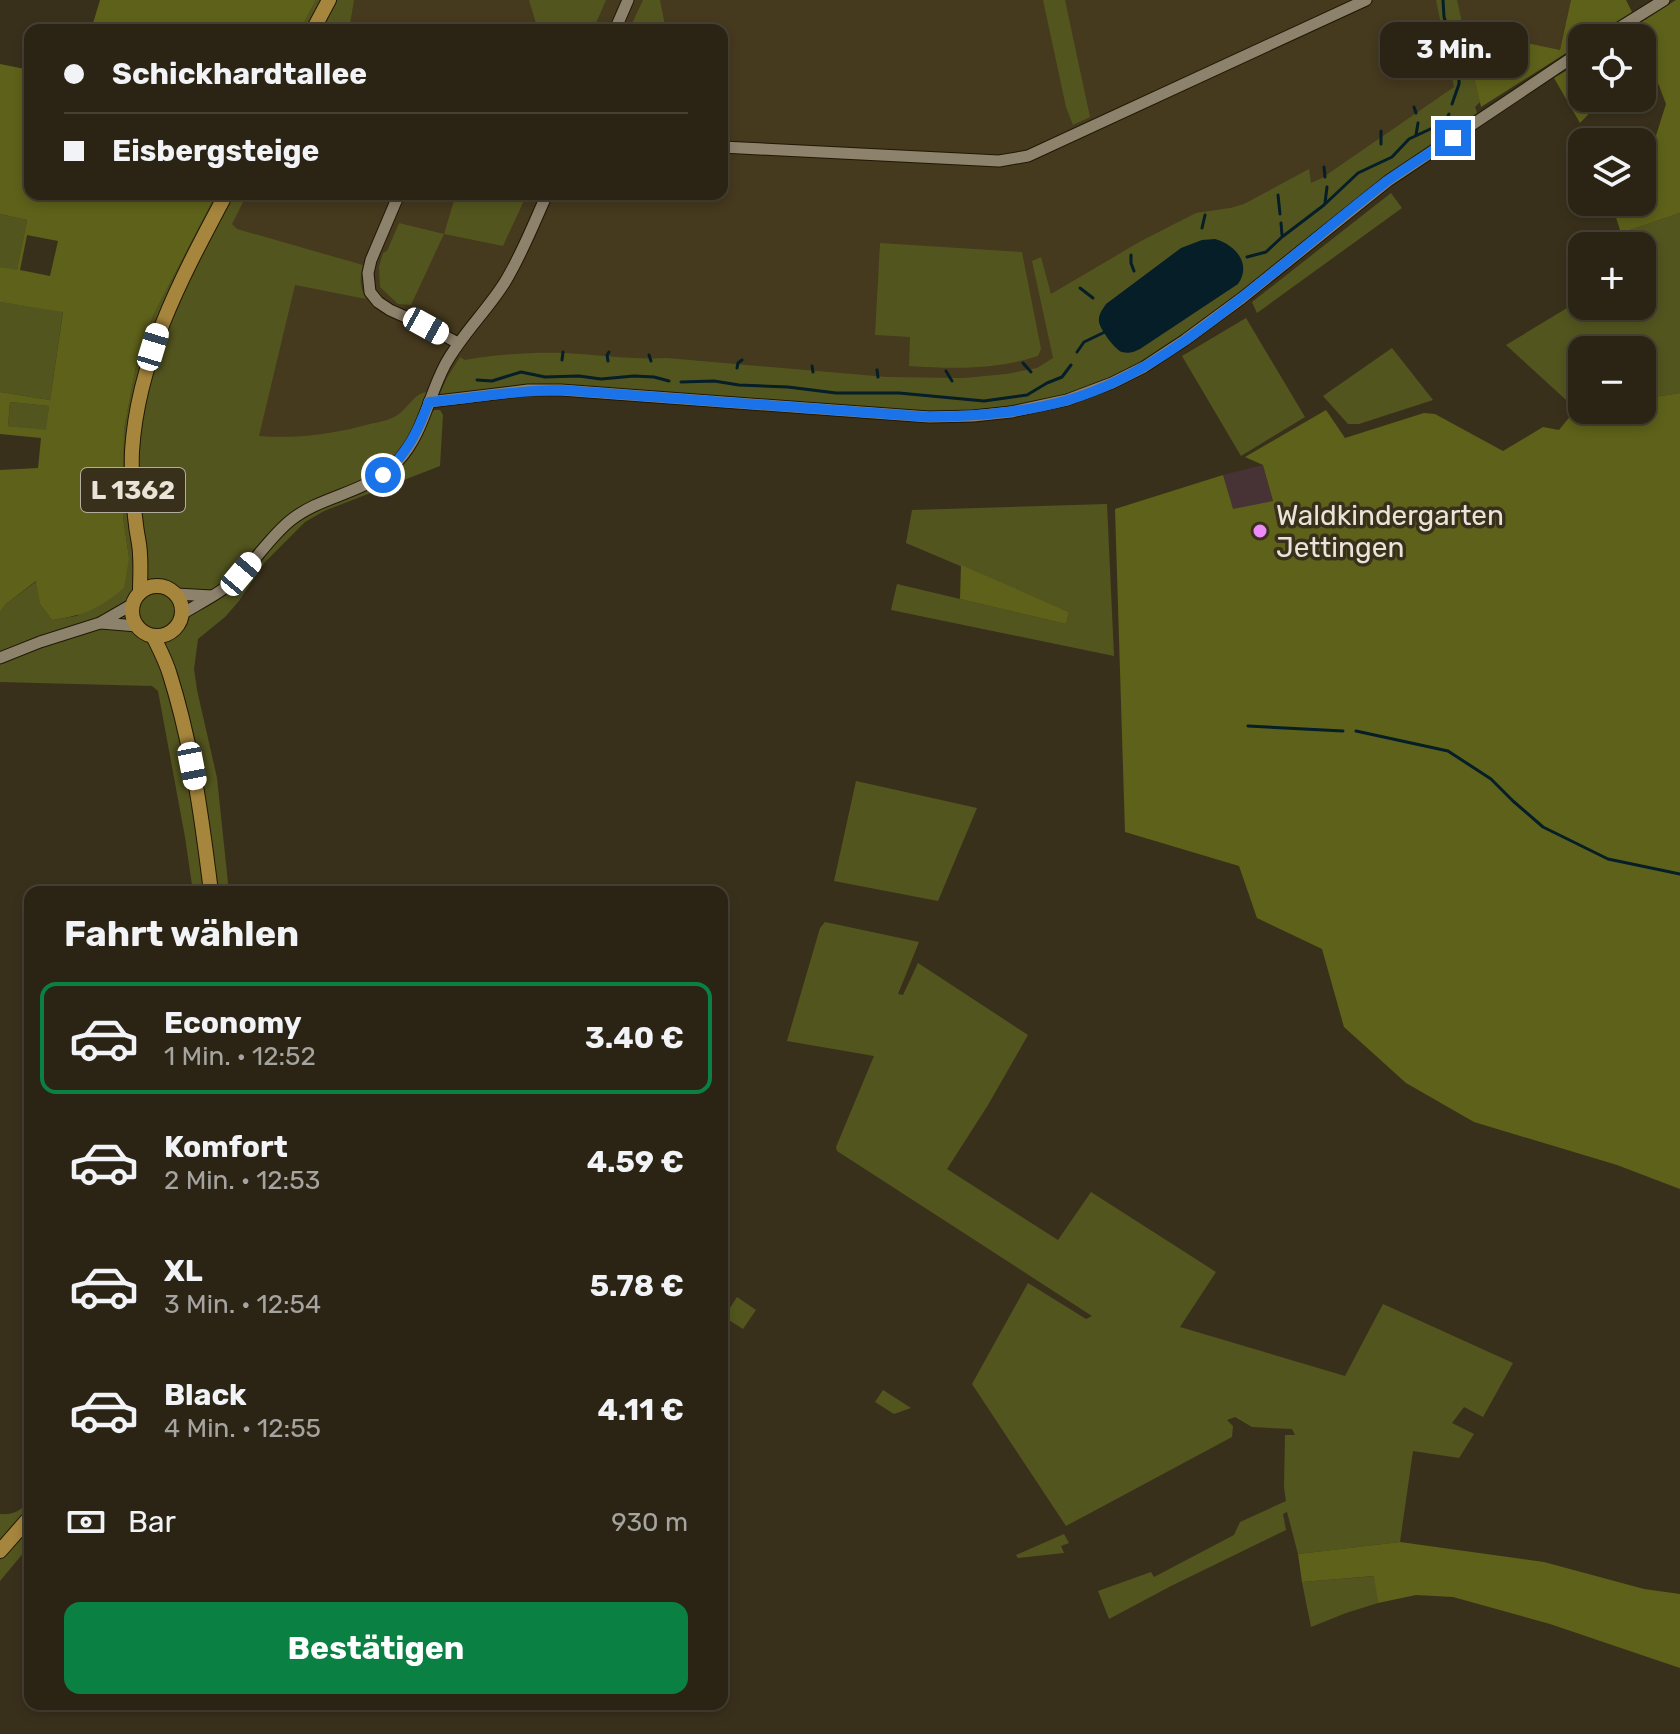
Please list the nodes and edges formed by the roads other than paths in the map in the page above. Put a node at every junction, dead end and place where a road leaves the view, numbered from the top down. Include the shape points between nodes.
1 (329, 0) edge
2 (628, 0) edge
3 (1366, 0) edge
4 (1664, 0) edge
5 (316, 24) edge
6 (618, 24) edge
7 (1625, 24) edge
8 (1568, 60) edge
9 (728, 147) edge
10 (223, 200) edge
11 (396, 200) edge
12 (544, 200) edge
13 (458, 343) junction
14 (429, 402) junction
15 (140, 552) junction
16 (160, 585) junction
17 (176, 594) junction
18 (213, 596) junction
19 (136, 598) junction
20 (182, 614) junction
21 (100, 623) junction
22 (137, 626) junction
23 (172, 631) junction
24 (153, 636) junction
25 (0, 658) edge
26 (170, 673) junction
27 (210, 886) edge
28 (24, 1524) edge
29 (0, 1551) edge

1 - 5 main road
2 - 6 street
3 - 9 street via 1013,160
4 - 7 street
8 - 14 street via 1388,181 1172,349 1122,378 1067,400 1011,412 929,417 561,390
10 - 15 main road, L 1362 via 159,329 139,403 132,469
11 - 13 street via 371,260 370,292 390,310
12 - 13 street via 505,282
13 - 14 street
14 - 18 street via 398,462 361,488 292,519
15 - 16 main road, L 1362
15 - 19 main road, L 1362
16 - 17 main road
16 - 19 main road via 146,588
17 - 18 street
17 - 20 main road
18 - 20 street
19 - 21 street
19 - 22 main road via 132,612
20 - 23 main road
21 - 22 street
21 - 25 street
22 - 24 main road
23 - 24 main road
23 - 26 main road
24 - 26 main road
26 - 27 main road via 201,814
28 - 29 main road

